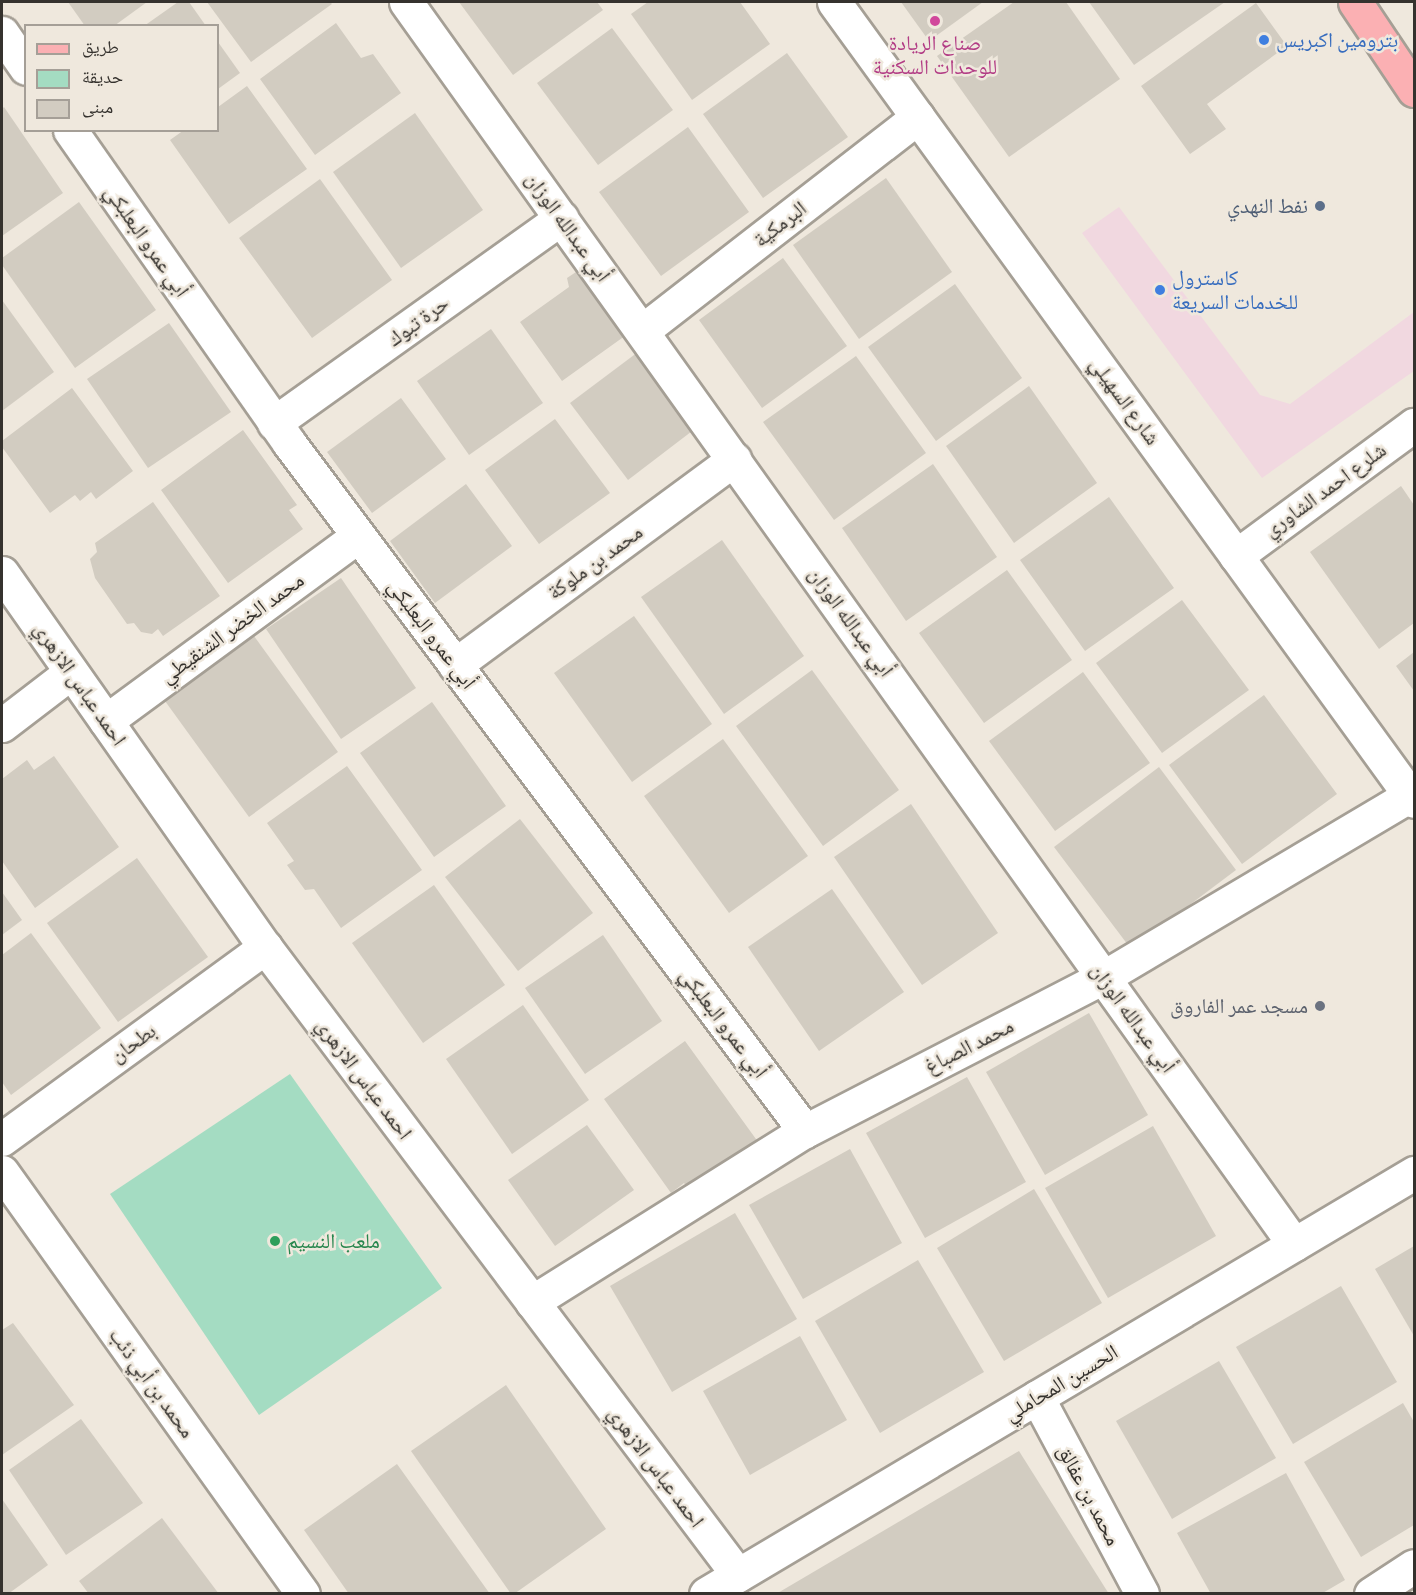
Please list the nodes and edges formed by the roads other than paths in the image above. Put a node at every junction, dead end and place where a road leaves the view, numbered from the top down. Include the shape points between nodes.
1 (406, 2) edge
2 (834, 2) edge
3 (1355, 2) edge
4 (2, 33) edge
5 (24, 65) edge
6 (1414, 90) edge
7 (918, 117) junction
8 (71, 132) edge
9 (561, 218) junction
10 (642, 332) junction
11 (274, 423) junction
12 (1414, 424) edge
13 (734, 459) junction
14 (358, 536) junction
15 (1236, 556) junction
16 (2, 573) edge
17 (455, 665) junction
18 (71, 672) junction
19 (106, 721) junction
20 (2, 725) edge
21 (1412, 798) edge
22 (265, 947) junction
23 (1104, 977) junction
24 (805, 1131) junction
25 (2, 1139) edge
26 (2, 1172) edge
27 (1414, 1173) edge
28 (1294, 1244) junction
29 (532, 1302) junction
30 (1037, 1398) junction
31 (1414, 1566) edge
32 (738, 1575) junction
33 (303, 1593) edge
34 (706, 1593) edge
35 (1142, 1593) edge
36 (1371, 1593) edge

1 - 9 street, أبي عبدالله الوزان
2 - 7 street, شارع السهيلي
3 - 6 main road
4 - 5 street
7 - 10 street, البرمكية
7 - 15 street, شارع السهيلي
8 - 11 street, أبي عمرو البعلبكي
9 - 10 street, أبي عبدالله الوزان
9 - 11 street, حرة تبوك
10 - 13 street, أبي عبدالله الوزان
11 - 14 street, أبي عمرو البعلبكي
12 - 15 street, شلرع احمد الشاوري
13 - 17 street, محمد بن ملوكة
13 - 23 street, أبي عبدالله الوزان
14 - 17 street, أبي عمرو البعلبكي
14 - 19 street, محمد الخضر الشنقيطي
15 - 21 street, شارع السهيلي
16 - 18 street, احمد عباس الازهري
17 - 24 street, أبي عمرو البعلبكي
18 - 19 street, احمد عباس الازهري
18 - 20 street
19 - 22 street, احمد عباس الازهري
21 - 23 street, محمد الصباغ
22 - 25 street, بطحان
22 - 29 street, احمد عباس الازهري
23 - 24 street, محمد الصباغ
23 - 28 street, أبي عبدالله الوزان
24 - 29 street, محمد الصباغ
26 - 33 street, محمد بن أبي ذئب
27 - 28 street, الحسين المحاملي
28 - 30 street, الحسين المحاملي
29 - 32 street, احمد عباس الازهري
30 - 32 street, الحسين المحاملي
30 - 35 street, محمد بن عفالق
31 - 36 street
32 - 34 street, الحسين المحاملي

